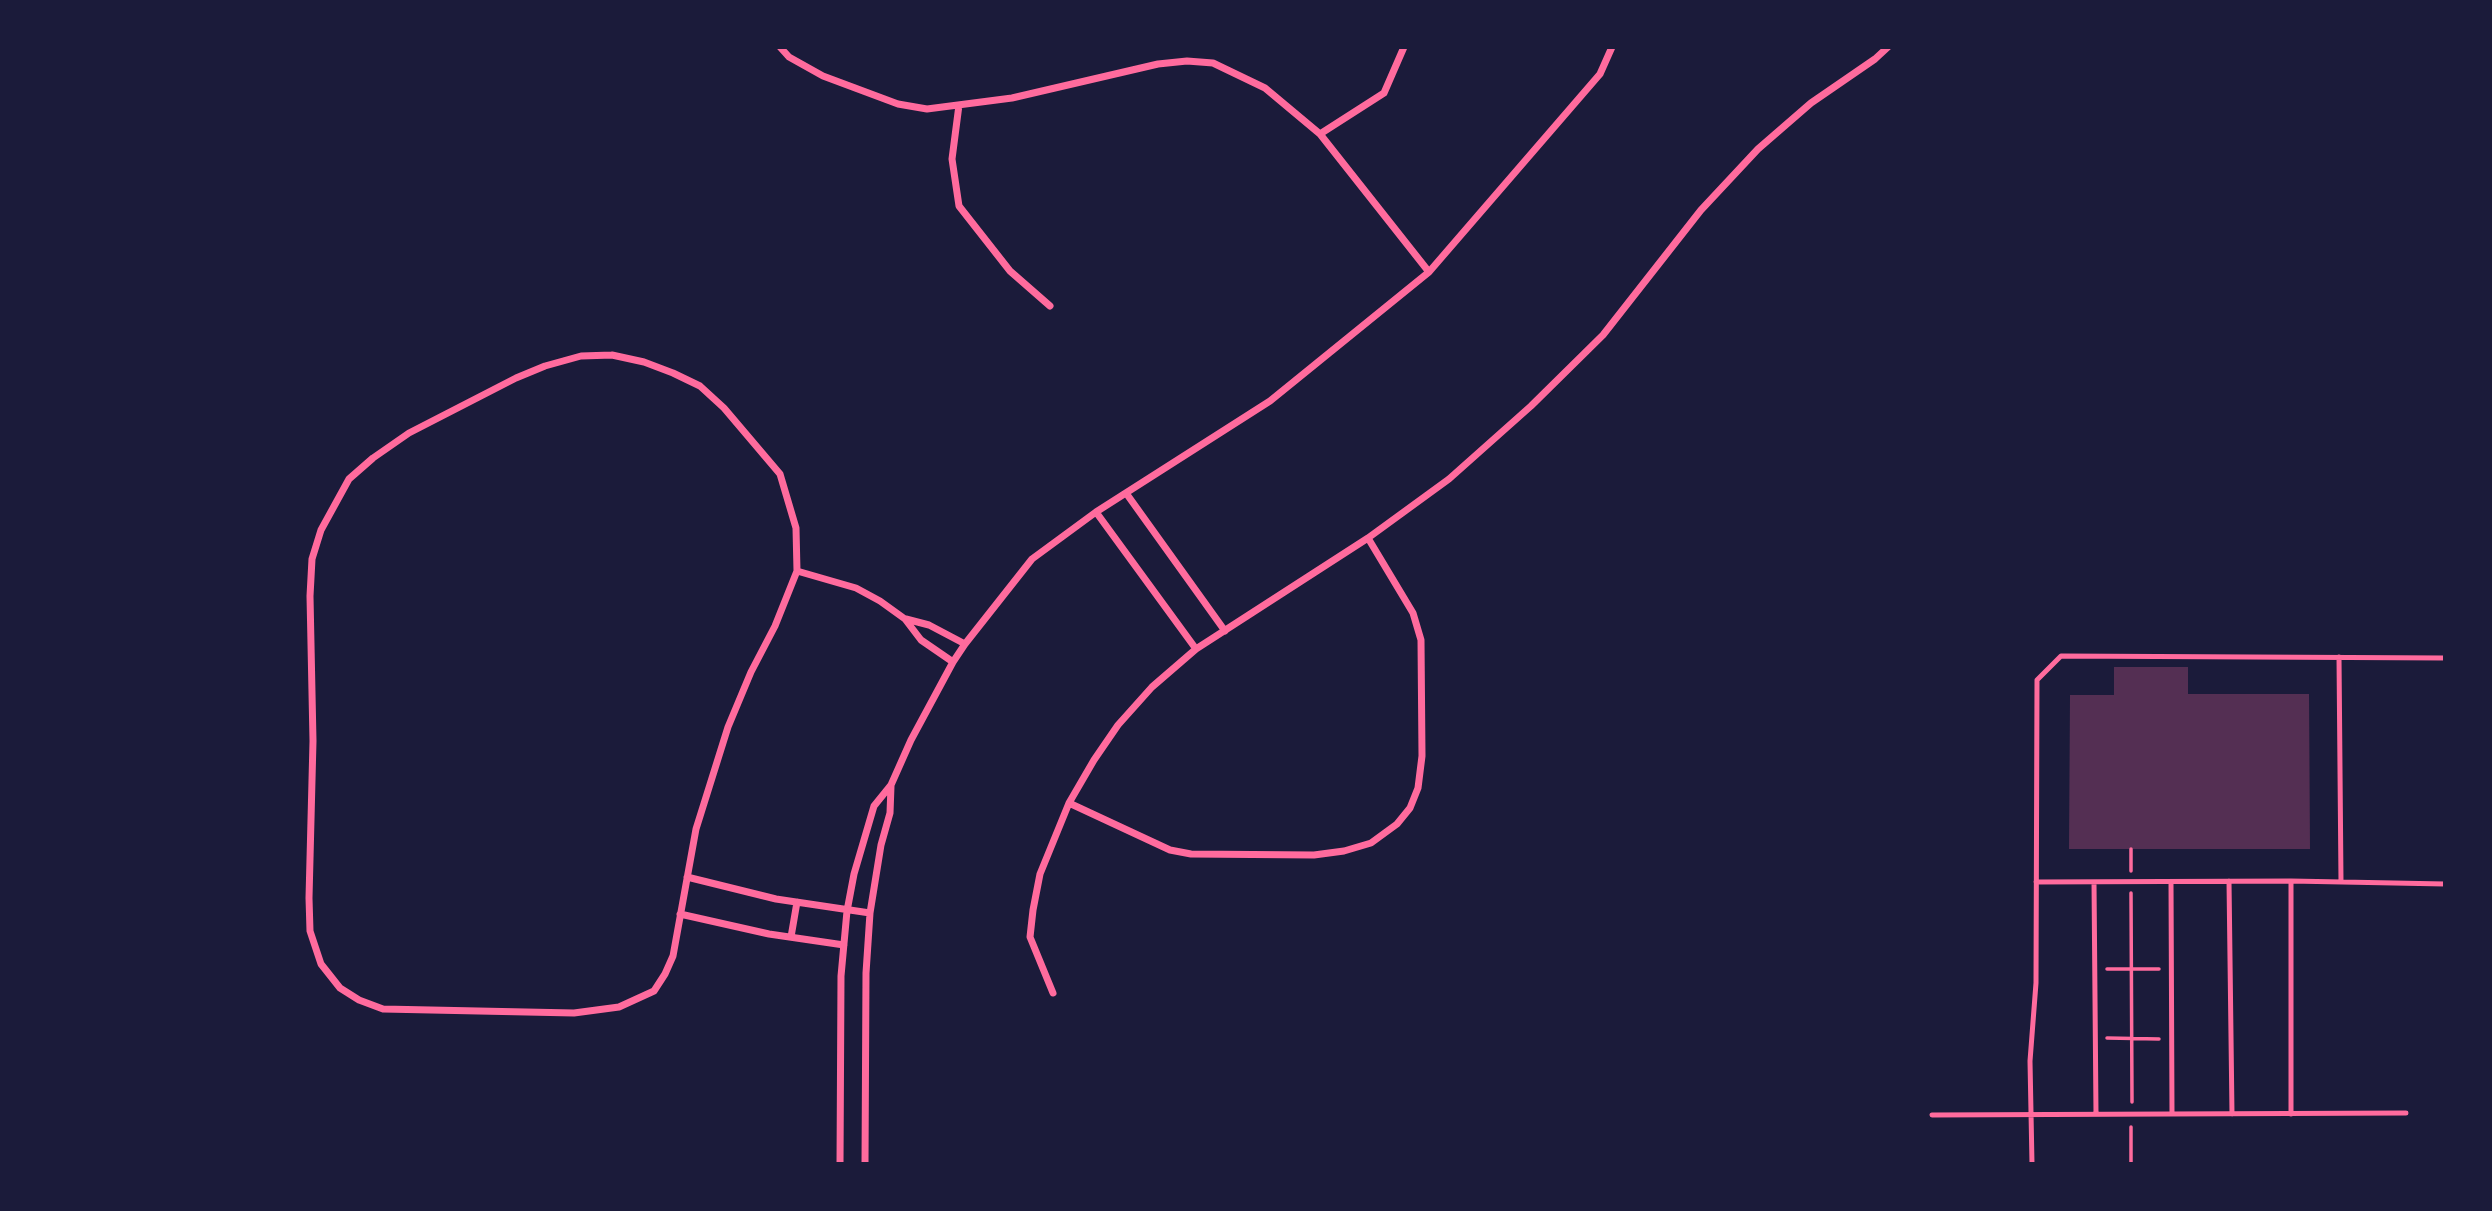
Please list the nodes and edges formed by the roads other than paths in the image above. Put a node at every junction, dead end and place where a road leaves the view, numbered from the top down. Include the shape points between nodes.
1 (780, 47) edge
2 (1404, 47) edge
3 (1612, 47) edge
4 (1888, 47) edge
5 (959, 106) junction
6 (1320, 134) junction
7 (1429, 272) junction
8 (1049, 306) dead end
9 (1126, 493) junction
10 (1096, 512) junction
11 (1368, 538) junction
12 (797, 571) junction
13 (905, 619) junction
14 (1225, 631) junction
15 (965, 644) junction
16 (1196, 649) junction
17 (2339, 657) junction
18 (2445, 658) edge
19 (953, 662) junction
20 (891, 785) junction
21 (1069, 803) junction
22 (687, 877) junction
23 (2229, 881) junction
24 (2291, 881) junction
25 (2036, 882) junction
26 (2094, 882) junction
27 (2171, 882) junction
28 (2341, 882) junction
29 (2445, 884) edge
30 (797, 902) junction
31 (847, 911) junction
32 (870, 914) junction
33 (680, 915) junction
34 (791, 937) junction
35 (844, 945) junction
36 (1053, 992) dead end
37 (2406, 1113) dead end
38 (2031, 1114) junction
39 (2096, 1114) junction
40 (2172, 1114) junction
41 (2232, 1114) junction
42 (2291, 1114) junction
43 (1932, 1115) dead end
44 (840, 1164) edge
45 (865, 1164) edge
46 (2032, 1164) edge

1 - 5 street via 822,76 898,104 927,109
2 - 6 street via 1384,93
3 - 7 street via 1600,74
4 - 11 street via 1758,149 1701,210 1603,335 1531,406 1449,479
5 - 6 street via 1147,67 1187,61 1213,63 1265,88
5 - 8 street via 952,159 959,206 1010,271
6 - 7 street
7 - 9 street via 1270,401
9 - 10 street
9 - 14 street
10 - 15 street via 1032,559
10 - 16 street
11 - 14 street
11 - 21 street via 1413,613 1421,640 1418,789 1397,824 1371,843 1344,851 1191,855 1170,850
12 - 13 street via 856,588
12 - 22 street via 728,727 695,829
12 - 33 street via 796,528 789,499 779,474 759,447 700,386 644,362 611,355 581,356 545,366 409,433 349,479 321,530 312,559 310,596 310,931 321,964 340,988 383,1009 574,1013 619,1007 654,991 673,956
13 - 15 street via 929,625
13 - 19 street via 921,639
14 - 16 street
15 - 19 street
16 - 21 street via 1118,725
17 - 18 lane
17 - 25 lane via 2061,656 2037,680
17 - 28 lane
19 - 20 street
20 - 31 street via 874,806
20 - 32 street via 890,813
21 - 36 street via 1040,874 1030,937
22 - 30 street
22 - 33 street
23 - 24 lane
23 - 27 lane
23 - 41 lane
24 - 28 lane
24 - 42 lane
25 - 26 lane
25 - 38 lane
26 - 27 lane
26 - 39 lane
27 - 40 lane
28 - 29 lane
30 - 31 street
30 - 34 street
31 - 32 street
31 - 35 street
32 - 45 street
33 - 34 street
34 - 35 street
35 - 44 street
37 - 42 lane
38 - 39 lane
38 - 43 lane
38 - 46 lane
39 - 40 lane
40 - 41 lane
41 - 42 lane

